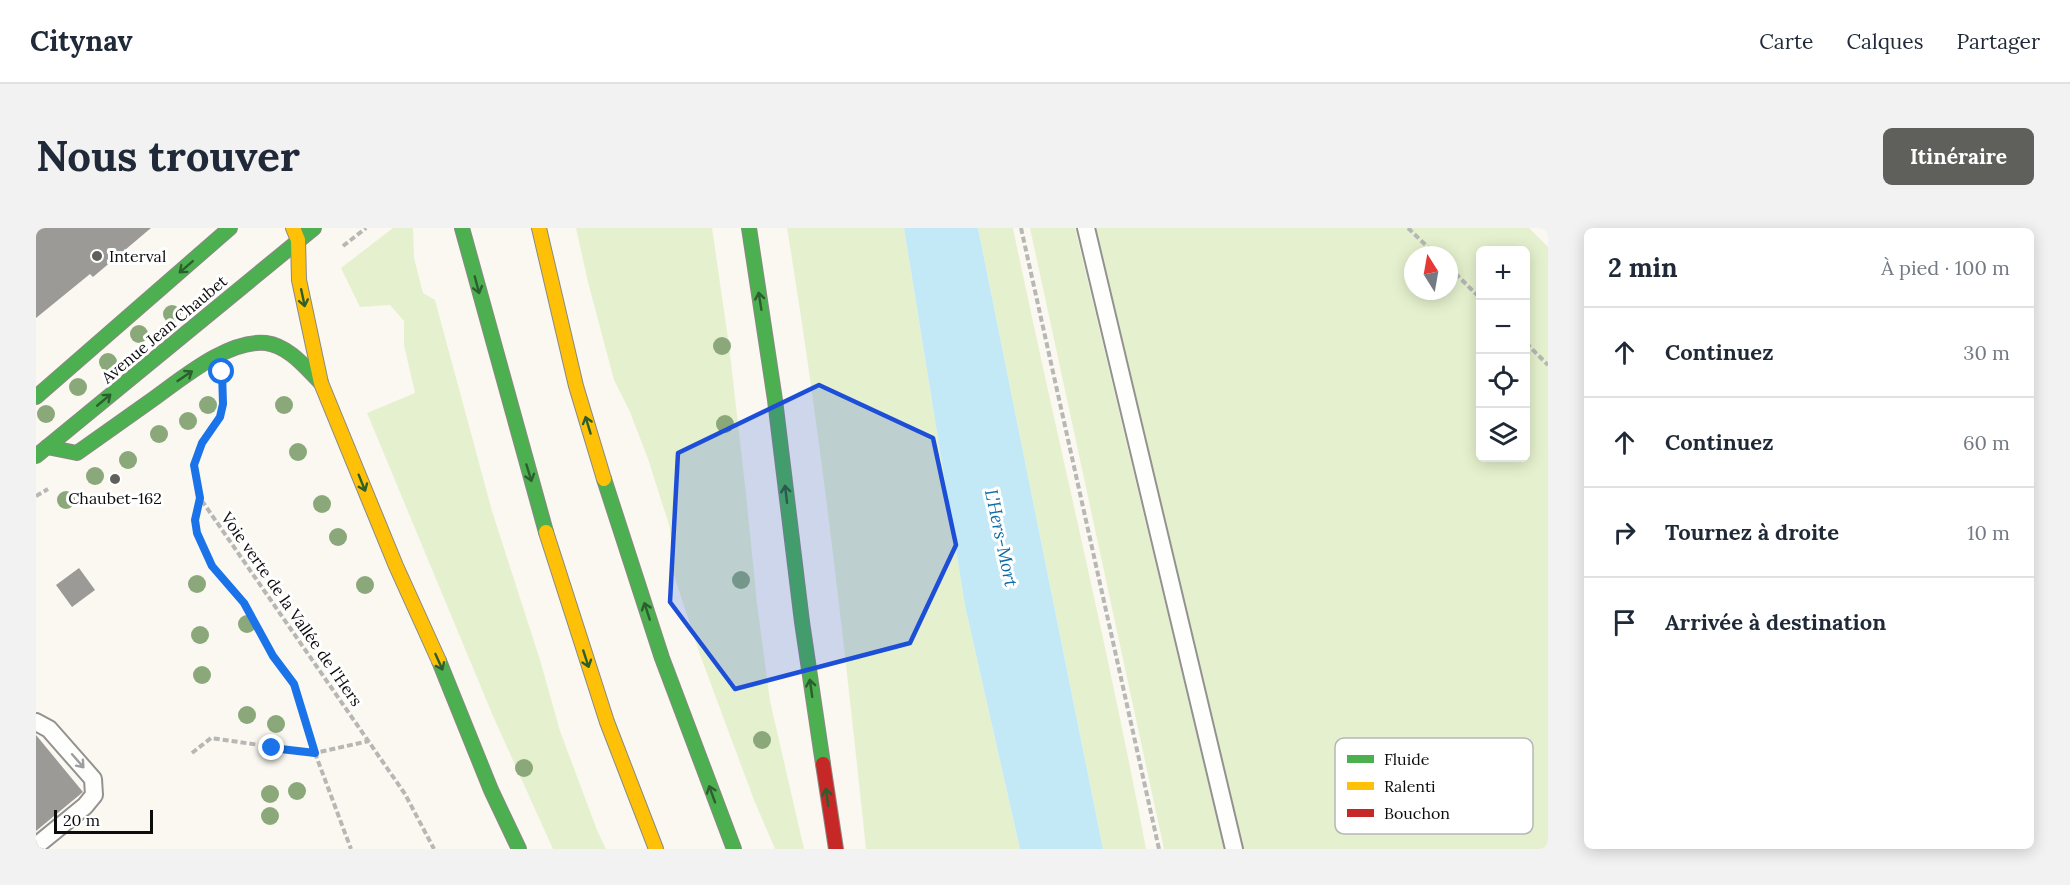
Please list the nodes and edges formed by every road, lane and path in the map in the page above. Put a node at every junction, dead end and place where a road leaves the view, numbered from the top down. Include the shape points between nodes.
1 (230, 228) edge
2 (314, 228) edge
3 (366, 228) edge
4 (462, 228) edge
5 (539, 228) edge
6 (749, 228) edge
7 (1021, 228) edge
8 (1086, 228) edge
9 (1408, 228) edge
10 (295, 234) edge
11 (1427, 246) edge
12 (335, 252) dead end
13 (1458, 276) edge
14 (1476, 294) edge
15 (1530, 347) edge
16 (1548, 365) edge
17 (222, 382) dead end
18 (321, 383) junction
19 (36, 397) edge
20 (41, 452) edge
21 (200, 498) junction
22 (36, 722) edge
23 (369, 741) junction
24 (192, 753) dead end
25 (315, 753) junction
26 (36, 846) edge
27 (351, 849) edge
28 (434, 849) edge
29 (519, 849) edge
30 (656, 849) edge
31 (734, 849) edge
32 (836, 849) edge
33 (1159, 849) edge
34 (1234, 849) edge

1 -> 19 main road, Avenue Jean Chaubet
2 - 10 main road, Avenue Jean Chaubet
3 - 12 path
4 -> 30 main road via 550,544 601,705
31 -> 5 main road via 662,658 610,499 576,386
32 -> 6 main road
7 - 33 path
8 - 34 lane
9 - 11 path
10 -> 18 main road via 299,280
20 -> 10 main road, Avenue Jean Chaubet
13 - 14 path
15 - 16 path
17 - 21 path, Voie verte de la Vallée de l'Hers via 220,417 202,443 194,465
20 -> 18 main road via 77,453 203,364 248,345 272,343 292,355
18 -> 29 main road
21 - 23 path, Voie verte de la Vallée de l'Hers
21 - 25 path via 195,520 197,533 212,566 244,603 273,656 294,684
22 -> 26 lane via 50,729 93,779 94,795
23 - 25 path
23 - 28 path, Voie verte de la Vallée de l'Hers via 405,794
24 - 25 path via 211,738
25 - 27 path

